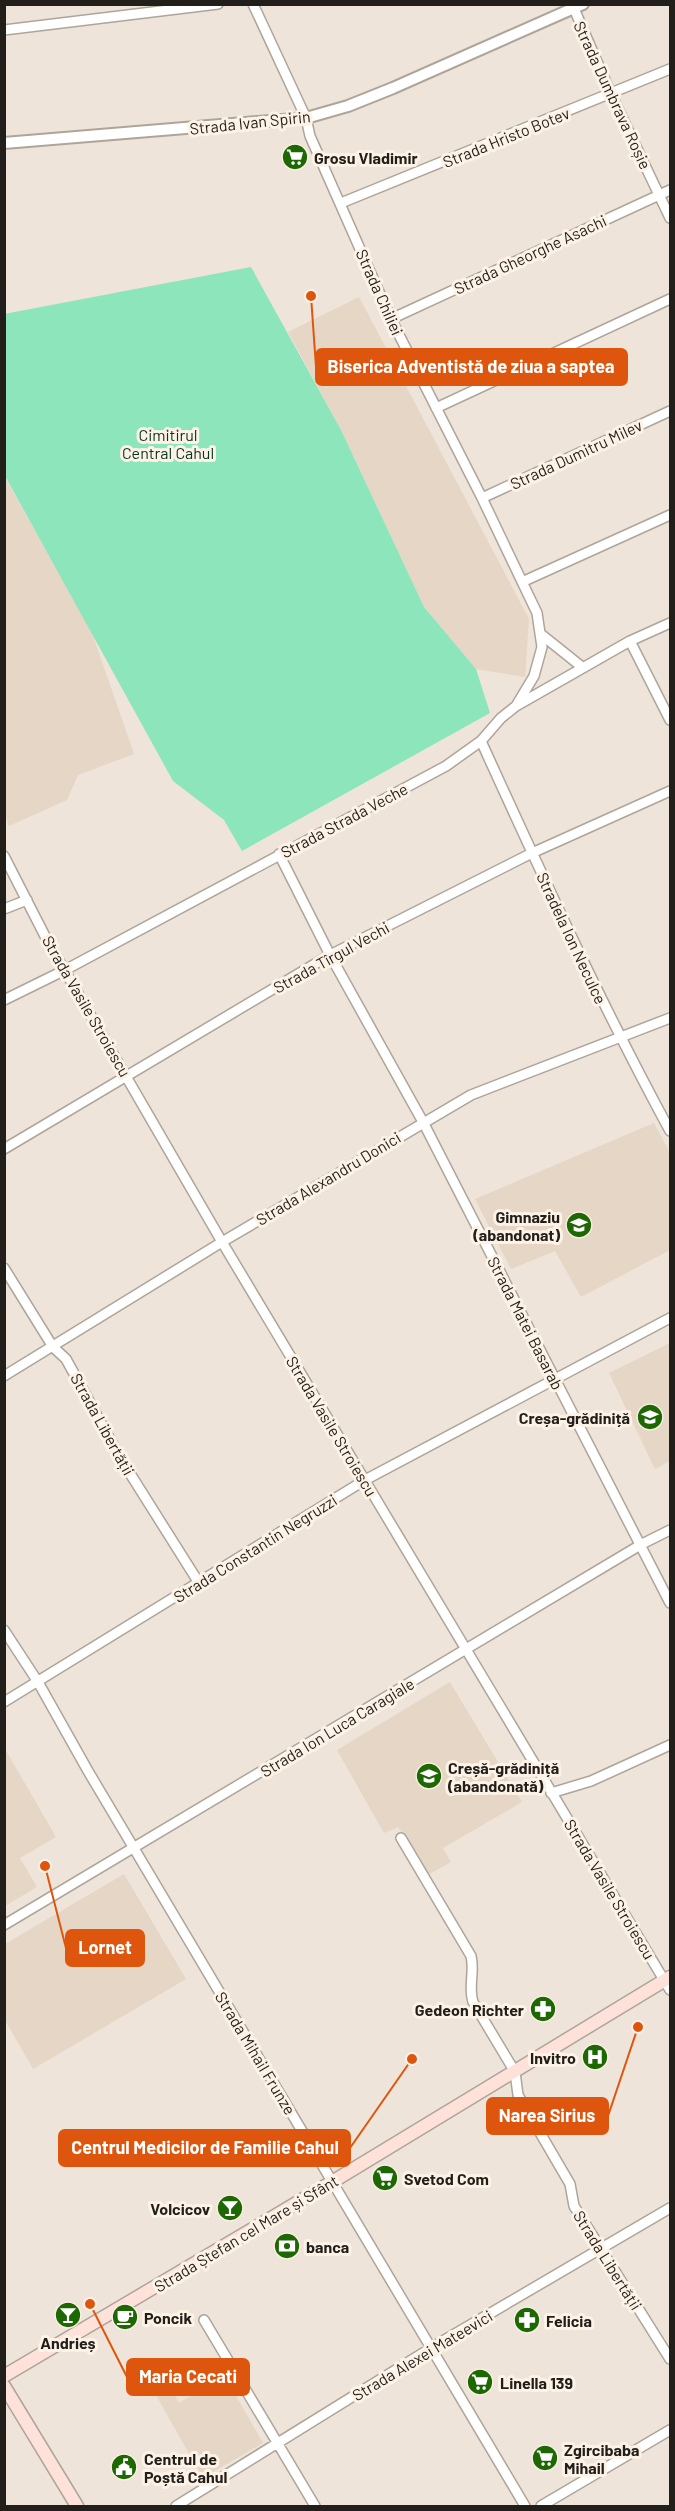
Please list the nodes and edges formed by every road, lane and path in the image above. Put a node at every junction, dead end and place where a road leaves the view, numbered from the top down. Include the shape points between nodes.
1 (218, 4) edge
2 (253, 4) edge
3 (576, 6) edge
4 (4, 30) edge
5 (670, 69) edge
6 (611, 94) junction
7 (306, 118) junction
8 (4, 143) edge
9 (670, 190) edge
10 (659, 195) junction
11 (341, 203) junction
12 (670, 218) edge
13 (670, 300) edge
14 (391, 319) junction
15 (436, 408) junction
16 (670, 411) edge
17 (482, 498) junction
18 (670, 515) edge
19 (522, 582) junction
20 (670, 623) edge
21 (542, 635) junction
22 (630, 641) junction
23 (582, 668) junction
24 (516, 706) junction
25 (670, 720) edge
26 (481, 741) junction
27 (670, 791) edge
28 (532, 853) junction
29 (279, 854) junction
30 (4, 856) edge
31 (27, 900) junction
32 (4, 909) edge
33 (330, 955) junction
34 (65, 970) junction
35 (4, 1000) edge
36 (670, 1018) edge
37 (620, 1039) junction
38 (128, 1077) junction
39 (423, 1122) junction
40 (670, 1131) edge
41 (4, 1149) edge
42 (222, 1242) junction
43 (4, 1268) edge
44 (670, 1318) edge
45 (53, 1347) junction
46 (4, 1376) edge
47 (555, 1381) junction
48 (365, 1480) junction
49 (670, 1530) edge
50 (642, 1544) junction
51 (199, 1582) junction
52 (670, 1603) edge
53 (4, 1630) edge
54 (466, 1649) junction
55 (38, 1682) junction
56 (4, 1702) edge
57 (670, 1745) edge
58 (551, 1793) junction
59 (401, 1838) dead end
60 (134, 1847) junction
61 (4, 1924) edge
62 (669, 1983) edge
63 (514, 2072) junction
64 (332, 2182) junction
65 (670, 2208) edge
66 (600, 2249) junction
67 (204, 2320) dead end
68 (431, 2348) junction
69 (670, 2360) edge
70 (4, 2376) edge
71 (4, 2386) edge
72 (670, 2430) edge
73 (276, 2444) junction
74 (77, 2506) edge
75 (176, 2506) edge
76 (315, 2506) edge
77 (525, 2506) edge
78 (541, 2506) edge

1 - 4 street
2 - 7 street, Strada Chiliei
3 - 6 street, Strada Dumbrava Roșie
3 - 7 street, Strada Ivan Spirin via 384,92
5 - 6 street, Strada Hristo Botev
6 - 10 street, Strada Dumbrava Roșie
6 - 11 street, Strada Hristo Botev
7 - 8 street, Strada Ivan Spirin
7 - 11 street, Strada Chiliei via 310,136
9 - 10 street, Strada Gheorghe Asachi
10 - 12 street, Strada Dumbrava Roșie
10 - 14 street, Strada Gheorghe Asachi
11 - 14 street, Strada Chiliei
13 - 15 street
14 - 15 street, Strada Chiliei
15 - 17 street, Strada Chiliei
16 - 17 street, Strada Dumitru Milev
17 - 19 street, Strada Chiliei
18 - 19 street
19 - 21 street, Strada Chiliei via 537,613
20 - 22 street, Strada Strada Veche
21 - 23 street
21 - 24 street, Strada Chiliei via 534,676
22 - 23 street, Strada Strada Veche
22 - 25 street
23 - 24 street, Strada Strada Veche
24 - 26 street, Strada Strada Veche
26 - 28 street, Stradela Ion Neculce
26 - 29 street, Strada Strada Veche via 446,766
27 - 28 street, Strada Tîrgul Vechi
28 - 33 street, Strada Tîrgul Vechi
28 - 37 street, Stradela Ion Neculce
29 - 33 street, Strada Matei Basarab
29 - 34 street, Strada Strada Veche
30 - 31 street, Strada Vasile Stroiescu
31 - 32 street
31 - 34 street, Strada Vasile Stroiescu
33 - 38 street, Strada Tîrgul Vechi
33 - 39 street, Strada Matei Basarab
34 - 35 street, Strada Strada Veche
34 - 38 street, Strada Vasile Stroiescu
36 - 37 street, Strada Alexandru Donici
37 - 39 street, Strada Alexandru Donici via 471,1095
37 - 40 street, Stradela Ion Neculce
38 - 41 street, Strada Tîrgul Vechi
38 - 42 street, Strada Vasile Stroiescu
39 - 42 street, Strada Alexandru Donici
39 - 47 street, Strada Matei Basarab
42 - 45 street, Strada Alexandru Donici
42 - 48 street, Strada Vasile Stroiescu
43 - 45 street, Strada Libertății
44 - 47 street, Strada Constantin Negruzzi
45 - 46 street, Strada Alexandru Donici
45 - 51 street, Strada Libertății via 70,1366 119,1456
47 - 48 street, Strada Constantin Negruzzi
47 - 50 street, Strada Matei Basarab
48 - 51 street, Strada Constantin Negruzzi
48 - 54 street, Strada Vasile Stroiescu
49 - 50 street, Strada Ion Luca Caragiale
50 - 52 street, Strada Matei Basarab
50 - 54 street, Strada Ion Luca Caragiale
51 - 55 street, Strada Constantin Negruzzi
53 - 55 street, Strada Mihail Frunze
54 - 58 street, Strada Vasile Stroiescu
54 - 60 street, Strada Ion Luca Caragiale
55 - 56 street, Strada Constantin Negruzzi
55 - 60 street, Strada Mihail Frunze
57 - 58 street via 591,1781
58 - 62 street, Strada Vasile Stroiescu
59 - 63 street, Strada Libertății via 471,1956 473,2002
60 - 61 street, Strada Ion Luca Caragiale
60 - 64 street, Strada Mihail Frunze
62 - 63 main road, Strada Ștefan cel Mare și Sfânt
63 - 64 main road, Strada Ștefan cel Mare și Sfânt
63 - 66 street, Strada Libertății via 518,2096 570,2184 574,2206
64 - 68 street, Strada Mihail Frunze
64 - 70 main road, Strada Ștefan cel Mare și Sfânt
65 - 66 street, Strada Alexei Mateevici
66 - 68 street, Strada Alexei Mateevici
66 - 69 street, Strada Libertății
67 - 73 street
68 - 73 street, Strada Alexei Mateevici
68 - 77 street, Strada Mihail Frunze
71 - 74 main road
72 - 78 street
73 - 75 street, Strada Alexei Mateevici
73 - 76 street

